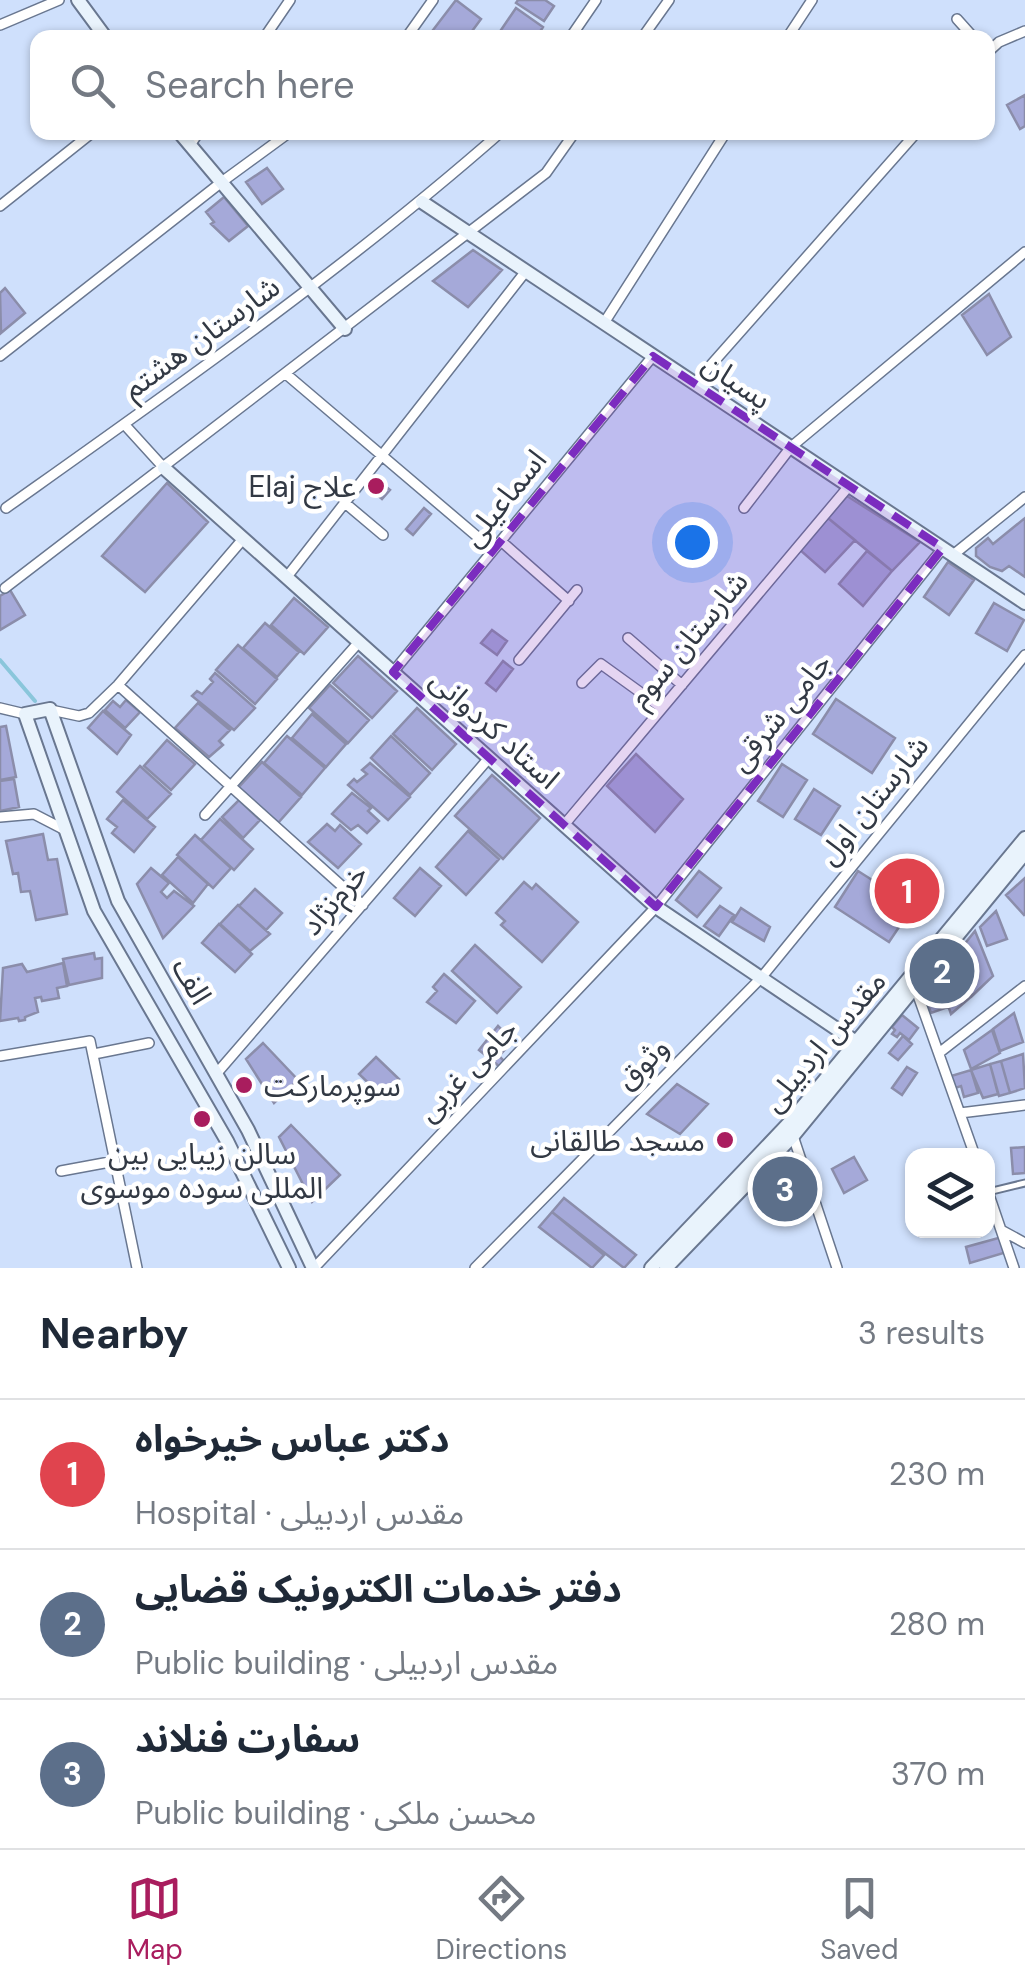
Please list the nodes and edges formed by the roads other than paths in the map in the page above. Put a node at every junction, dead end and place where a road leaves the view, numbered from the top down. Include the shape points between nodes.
1 (59, 0) edge
2 (78, 0) edge
3 (290, 0) edge
4 (432, 0) edge
5 (596, 0) edge
6 (669, 0) edge
7 (812, 0) edge
8 (957, 19) dead end
9 (0, 24) edge
10 (100, 30) edge
11 (269, 30) edge
12 (411, 30) edge
13 (575, 30) edge
14 (648, 30) edge
15 (792, 30) edge
16 (967, 30) edge
17 (1025, 31) edge
18 (995, 45) edge
19 (83, 140) edge
20 (186, 140) edge
21 (193, 140) edge
22 (279, 140) edge
23 (492, 140) edge
24 (569, 140) edge
25 (721, 140) edge
26 (910, 140) edge
27 (190, 145) junction
28 (222, 181) junction
29 (422, 202) junction
30 (0, 206) edge
31 (470, 234) junction
32 (1025, 252) edge
33 (526, 271) junction
34 (312, 287) junction
35 (604, 323) junction
36 (345, 330) junction
37 (0, 356) edge
38 (653, 356) junction
39 (286, 374) junction
40 (695, 384) junction
41 (124, 424) junction
42 (791, 447) junction
43 (382, 456) junction
44 (164, 468) junction
45 (849, 486) junction
46 (1025, 497) edge
47 (345, 503) junction
48 (6, 508) dead end
49 (744, 508) dead end
50 (383, 535) dead end
51 (243, 539) junction
52 (497, 546) junction
53 (948, 551) junction
54 (286, 578) junction
55 (6, 588) dead end
56 (577, 590) dead end
57 (569, 601) junction
58 (1025, 602) edge
59 (628, 638) dead end
60 (360, 642) junction
61 (1025, 655) edge
62 (519, 660) dead end
63 (393, 672) junction
64 (582, 683) dead end
65 (682, 684) junction
66 (118, 685) junction
67 (0, 708) edge
68 (662, 708) junction
69 (50, 709) junction
70 (25, 714) junction
71 (490, 758) junction
72 (230, 786) junction
73 (205, 814) dead end
74 (0, 817) edge
75 (564, 825) junction
76 (64, 829) junction
77 (1025, 838) edge
78 (1025, 852) edge
79 (363, 904) junction
80 (656, 907) junction
81 (760, 978) junction
82 (912, 982) junction
83 (1025, 986) edge
84 (149, 1043) dead end
85 (860, 1045) junction
86 (939, 1052) junction
87 (94, 1054) junction
88 (0, 1056) edge
89 (216, 1073) junction
90 (1025, 1105) edge
91 (960, 1114) junction
92 (791, 1130) junction
93 (972, 1148) edge
94 (115, 1161) junction
95 (61, 1171) dead end
96 (1025, 1183) edge
97 (995, 1190) edge
98 (995, 1212) edge
99 (1001, 1230) junction
100 (1025, 1243) edge
101 (134, 1268) edge
102 (288, 1268) edge
103 (313, 1268) edge
104 (475, 1268) edge
105 (650, 1268) edge
106 (666, 1268) edge
107 (837, 1268) edge
108 (1014, 1268) edge

1 - 9 street
2 - 10 main road
3 - 11 street
4 - 12 street
5 - 13 street
6 - 14 street
7 - 15 street
8 - 16 street
17 - 18 street
19 - 30 street
20 - 27 main road
21 - 27 street
22 - 28 street
23 - 29 street, شارستان هشتم
24 - 31 street via 546,174
25 - 35 street
26 - 40 street
27 - 28 main road
28 - 34 main road
28 - 37 street
29 - 31 main road, پسیان
29 - 34 street, شارستان هشتم
31 - 33 main road, پسیان
31 - 36 street
32 - 42 street
33 - 35 main road, پسیان
33 - 43 street
34 - 36 main road
34 - 41 street, شارستان هشتم
35 - 38 main road, پسیان
36 - 39 street
38 - 40 main road, پسیان
38 - 52 street, اسماعیلی
39 - 43 street
39 - 44 street
40 - 42 main road, پسیان
41 - 44 street, استاد کردوانی
41 - 48 street, شارستان هشتم
42 - 45 main road, پسیان
42 - 49 street
43 - 47 street
43 - 52 street
44 - 51 main road, استاد کردوانی
44 - 55 street
45 - 53 main road, پسیان
45 - 65 street, شارستان سوم
46 - 53 street, جامی شرقی
47 - 50 street
47 - 54 street
51 - 54 main road, استاد کردوانی
51 - 66 street
52 - 57 street
52 - 63 street, اسماعیلی
53 - 58 main road, پسیان
53 - 80 street, جامی شرقی
54 - 60 main road, استاد کردوانی
56 - 57 street
57 - 62 street
59 - 65 street
60 - 63 main road, استاد کردوانی
60 - 72 street
61 - 81 street, شارستان اول
63 - 71 main road, استاد کردوانی
64 - 68 street via 601,664
65 - 68 street, شارستان سوم
66 - 69 street via 90,713
66 - 72 street
67 - 70 street
68 - 75 street, شارستان سوم
69 - 70 main road
69 - 89 main road, الف via 118,901
70 - 76 main road, الف
71 - 75 main road, استاد کردوانی
71 - 79 street, خرم‌نژاد
72 - 73 street
72 - 79 street
74 - 76 street via 34,814
75 - 80 main road, استاد کردوانی
76 - 102 main road, الف via 102,928 226,1141
77 - 82 main road, مقدس اردبیلی
78 - 82 main road, مقدس اردبیلی
79 - 89 street, خرم‌نژاد
80 - 81 main road, استاد کردوانی
80 - 103 street, جامی غربی
81 - 85 main road, استاد کردوانی
81 - 104 street, وثوق
82 - 85 main road, مقدس اردبیلی
82 - 86 street
83 - 86 street
84 - 87 street
85 - 92 main road, مقدس اردبیلی
86 - 91 street
87 - 88 street via 86,1040
87 - 94 street
89 - 103 main road, الف
90 - 91 street
91 - 93 street
92 - 105 main road, مقدس اردبیلی
92 - 106 main road, مقدس اردبیلی
92 - 107 street
94 - 95 street
94 - 101 street
96 - 97 lane
98 - 99 street
99 - 100 street
99 - 108 street

